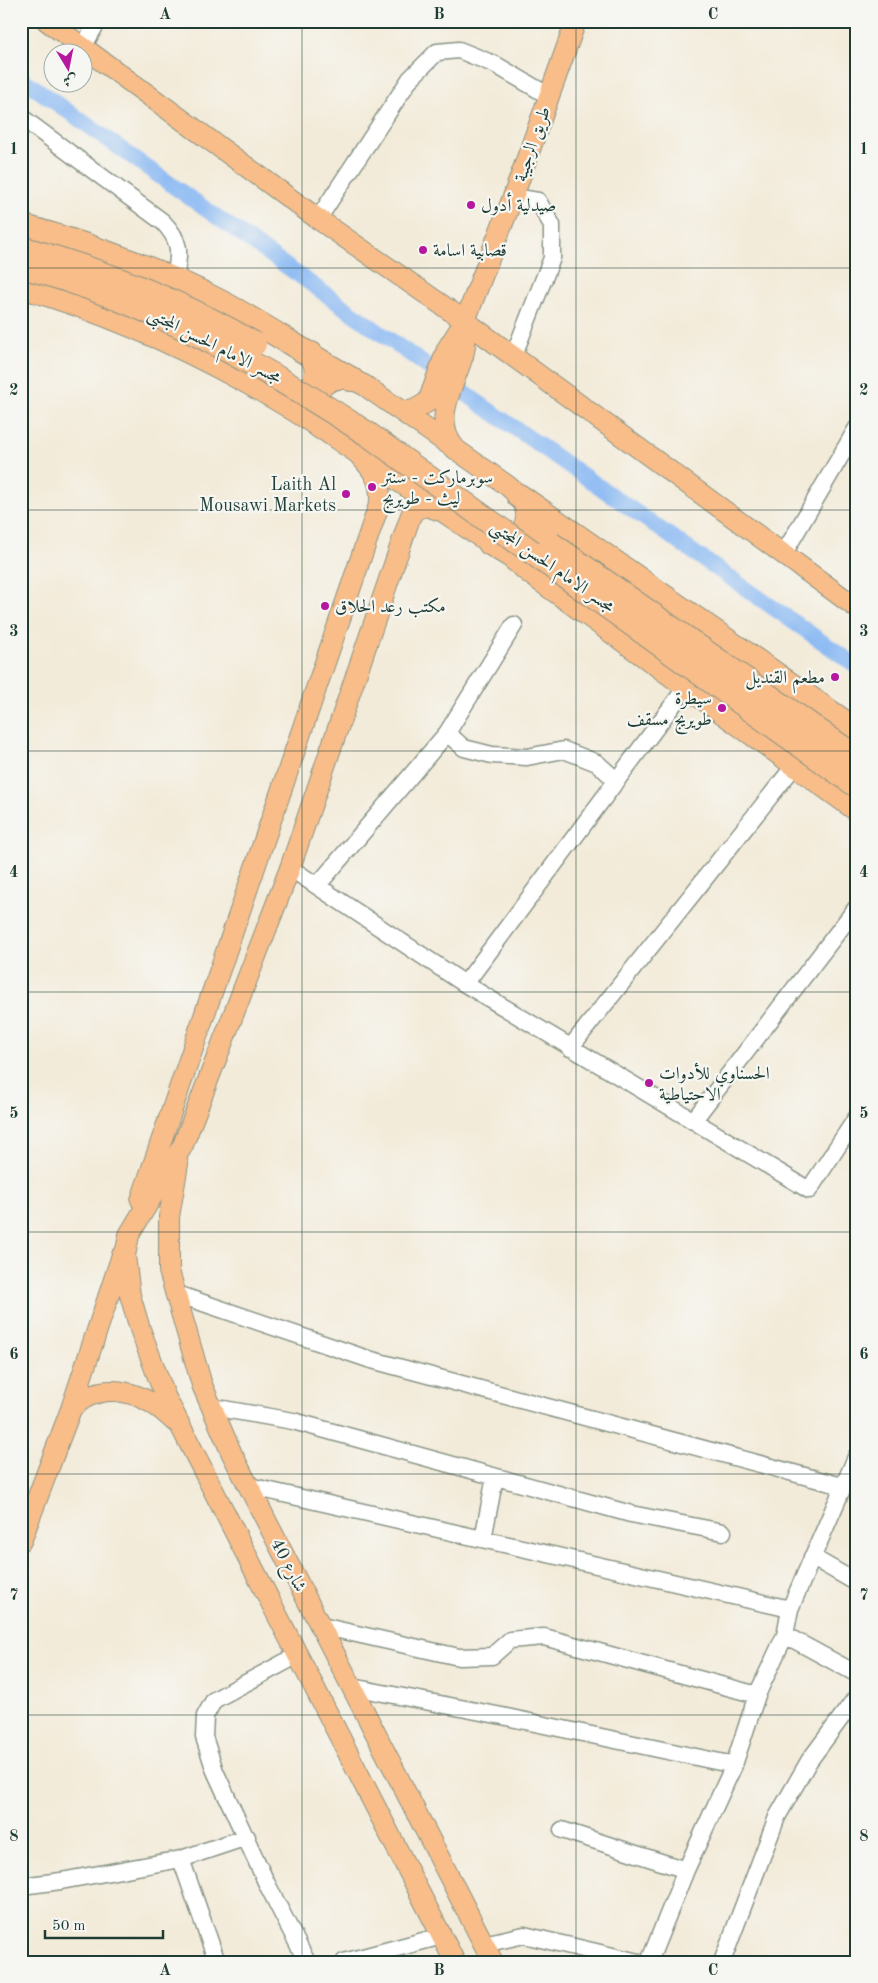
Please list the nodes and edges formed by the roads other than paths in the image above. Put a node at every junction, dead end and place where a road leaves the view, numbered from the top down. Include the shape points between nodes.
1 (47, 21) edge
2 (98, 21) edge
3 (576, 21) edge
4 (75, 42) edge
5 (85, 42) edge
6 (92, 54) edge
7 (549, 96) junction
8 (21, 117) edge
9 (513, 196) junction
10 (318, 219) junction
11 (21, 226) edge
12 (21, 248) edge
13 (21, 266) edge
14 (175, 280) junction
15 (21, 286) edge
16 (465, 321) junction
17 (311, 354) junction
18 (513, 357) junction
19 (351, 379) junction
20 (278, 400) junction
21 (437, 404) junction
22 (395, 407) junction
23 (322, 428) junction
24 (857, 428) edge
25 (458, 451) junction
26 (359, 455) junction
27 (519, 496) junction
28 (443, 512) junction
29 (562, 526) junction
30 (490, 543) junction
31 (783, 555) junction
32 (532, 573) junction
33 (857, 608) edge
34 (514, 625) dead end
35 (687, 686) junction
36 (857, 731) edge
37 (447, 733) junction
38 (857, 758) edge
39 (795, 765) junction
40 (617, 781) junction
41 (856, 785) edge
42 (857, 810) edge
43 (290, 868) junction
44 (317, 886) junction
45 (857, 907) edge
46 (465, 984) junction
47 (570, 1048) junction
48 (857, 1117) edge
49 (694, 1121) junction
50 (183, 1145) junction
51 (129, 1235) junction
52 (174, 1293) junction
53 (212, 1407) junction
54 (71, 1409) junction
55 (181, 1429) junction
56 (857, 1454) edge
57 (495, 1477) junction
58 (848, 1483) edge
59 (249, 1486) junction
60 (722, 1532) dead end
61 (482, 1539) junction
62 (21, 1541) edge
63 (812, 1557) junction
64 (857, 1583) edge
65 (790, 1609) junction
66 (321, 1626) junction
67 (785, 1635) junction
68 (298, 1655) junction
69 (857, 1674) edge
70 (352, 1687) junction
71 (757, 1695) junction
72 (857, 1696) edge
73 (851, 1713) edge
74 (734, 1765) junction
75 (562, 1830) dead end
76 (247, 1837) junction
77 (181, 1859) junction
78 (686, 1870) junction
79 (21, 1886) edge
80 (442, 1936) junction
81 (484, 1944) junction
82 (217, 1962) edge
83 (307, 1962) edge
84 (344, 1962) edge
85 (455, 1962) edge
86 (493, 1962) edge
87 (638, 1962) edge
88 (649, 1962) edge
89 (722, 1962) edge

1 - 4 main road
2 - 5 street
3 - 7 main road, طريق الرجيبة
6 - 10 main road
7 - 9 main road, طريق الرجيبة
7 - 10 street via 496,65 459,50 436,52 410,79
8 - 14 street via 172,231 179,244
9 - 16 main road, طريق الرجيبة
9 - 18 street via 538,201 552,225 552,258
10 - 16 main road
11 - 14 highway via 95,248
12 - 38 highway, مجسر الامام الحسن المجتبى, bridge via 88,268 166,299 292,367 377,421
13 - 41 highway, مجسر الامام الحسن المجتبى, bridge via 80,283 129,302 206,337 286,381 385,446
14 - 17 highway
15 - 20 highway via 121,320 197,355
16 - 18 main road
16 - 21 main road, طريق الرجيبة
17 - 19 highway
17 - 20 highway via 317,371 312,389 297,400
18 - 31 main road
19 - 22 main road
19 - 23 main road via 330,381 316,395 314,408
20 - 23 highway
21 - 22 main road via 412,411
21 - 25 main road via 446,434
22 - 25 main road
23 - 26 main road
24 - 31 street
25 - 27 main road
26 - 28 main road
26 - 51 main road via 379,480 380,502
27 - 29 highway
27 - 30 main road via 526,513 520,531 505,542
28 - 30 main road
28 - 43 main road via 426,506 416,509 411,515
29 - 32 highway via 541,527 527,541 525,554
29 - 36 highway
30 - 32 highway
31 - 33 main road
32 - 35 highway
34 - 37 street
35 - 39 highway
35 - 40 street
37 - 40 street via 464,748 492,755 527,757 564,750 597,763
37 - 44 street
39 - 42 highway
39 - 47 street
40 - 46 street
43 - 44 street
43 - 50 main road
44 - 46 street
45 - 49 street
46 - 47 street
47 - 49 street
48 - 49 street via 809,1190
50 - 51 main road
50 - 52 main road, شارع 40 via 169,1217 168,1250
51 - 54 main road
51 - 55 main road, شارع 40 via 125,1256 130,1295 162,1387
52 - 53 main road, شارع 40 via 202,1385
52 - 58 street via 368,1359
53 - 57 street via 293,1421
53 - 59 main road, شارع 40
54 - 55 main road via 83,1397 98,1391 118,1391 155,1404
54 - 62 main road
55 - 68 main road, شارع 40
56 - 58 street
57 - 60 street via 631,1514
57 - 61 street
58 - 63 street
59 - 61 street
59 - 66 main road, شارع 40
61 - 65 street
63 - 64 street
63 - 65 street
65 - 67 street
66 - 70 main road, شارع 40
66 - 71 street via 459,1657 492,1656 510,1640 544,1637
67 - 69 street
67 - 71 street
68 - 76 street via 214,1700 205,1716 204,1737 215,1771
68 - 80 main road, شارع 40
70 - 74 street
70 - 81 main road, شارع 40
71 - 74 street
72 - 73 street
73 - 89 street via 809,1761 777,1817
74 - 78 street
75 - 78 street
76 - 77 street
76 - 83 street
77 - 79 street
77 - 82 street
78 - 88 street
80 - 84 street
80 - 85 main road, شارع 40
81 - 86 main road, شارع 40
81 - 87 street via 524,1935

